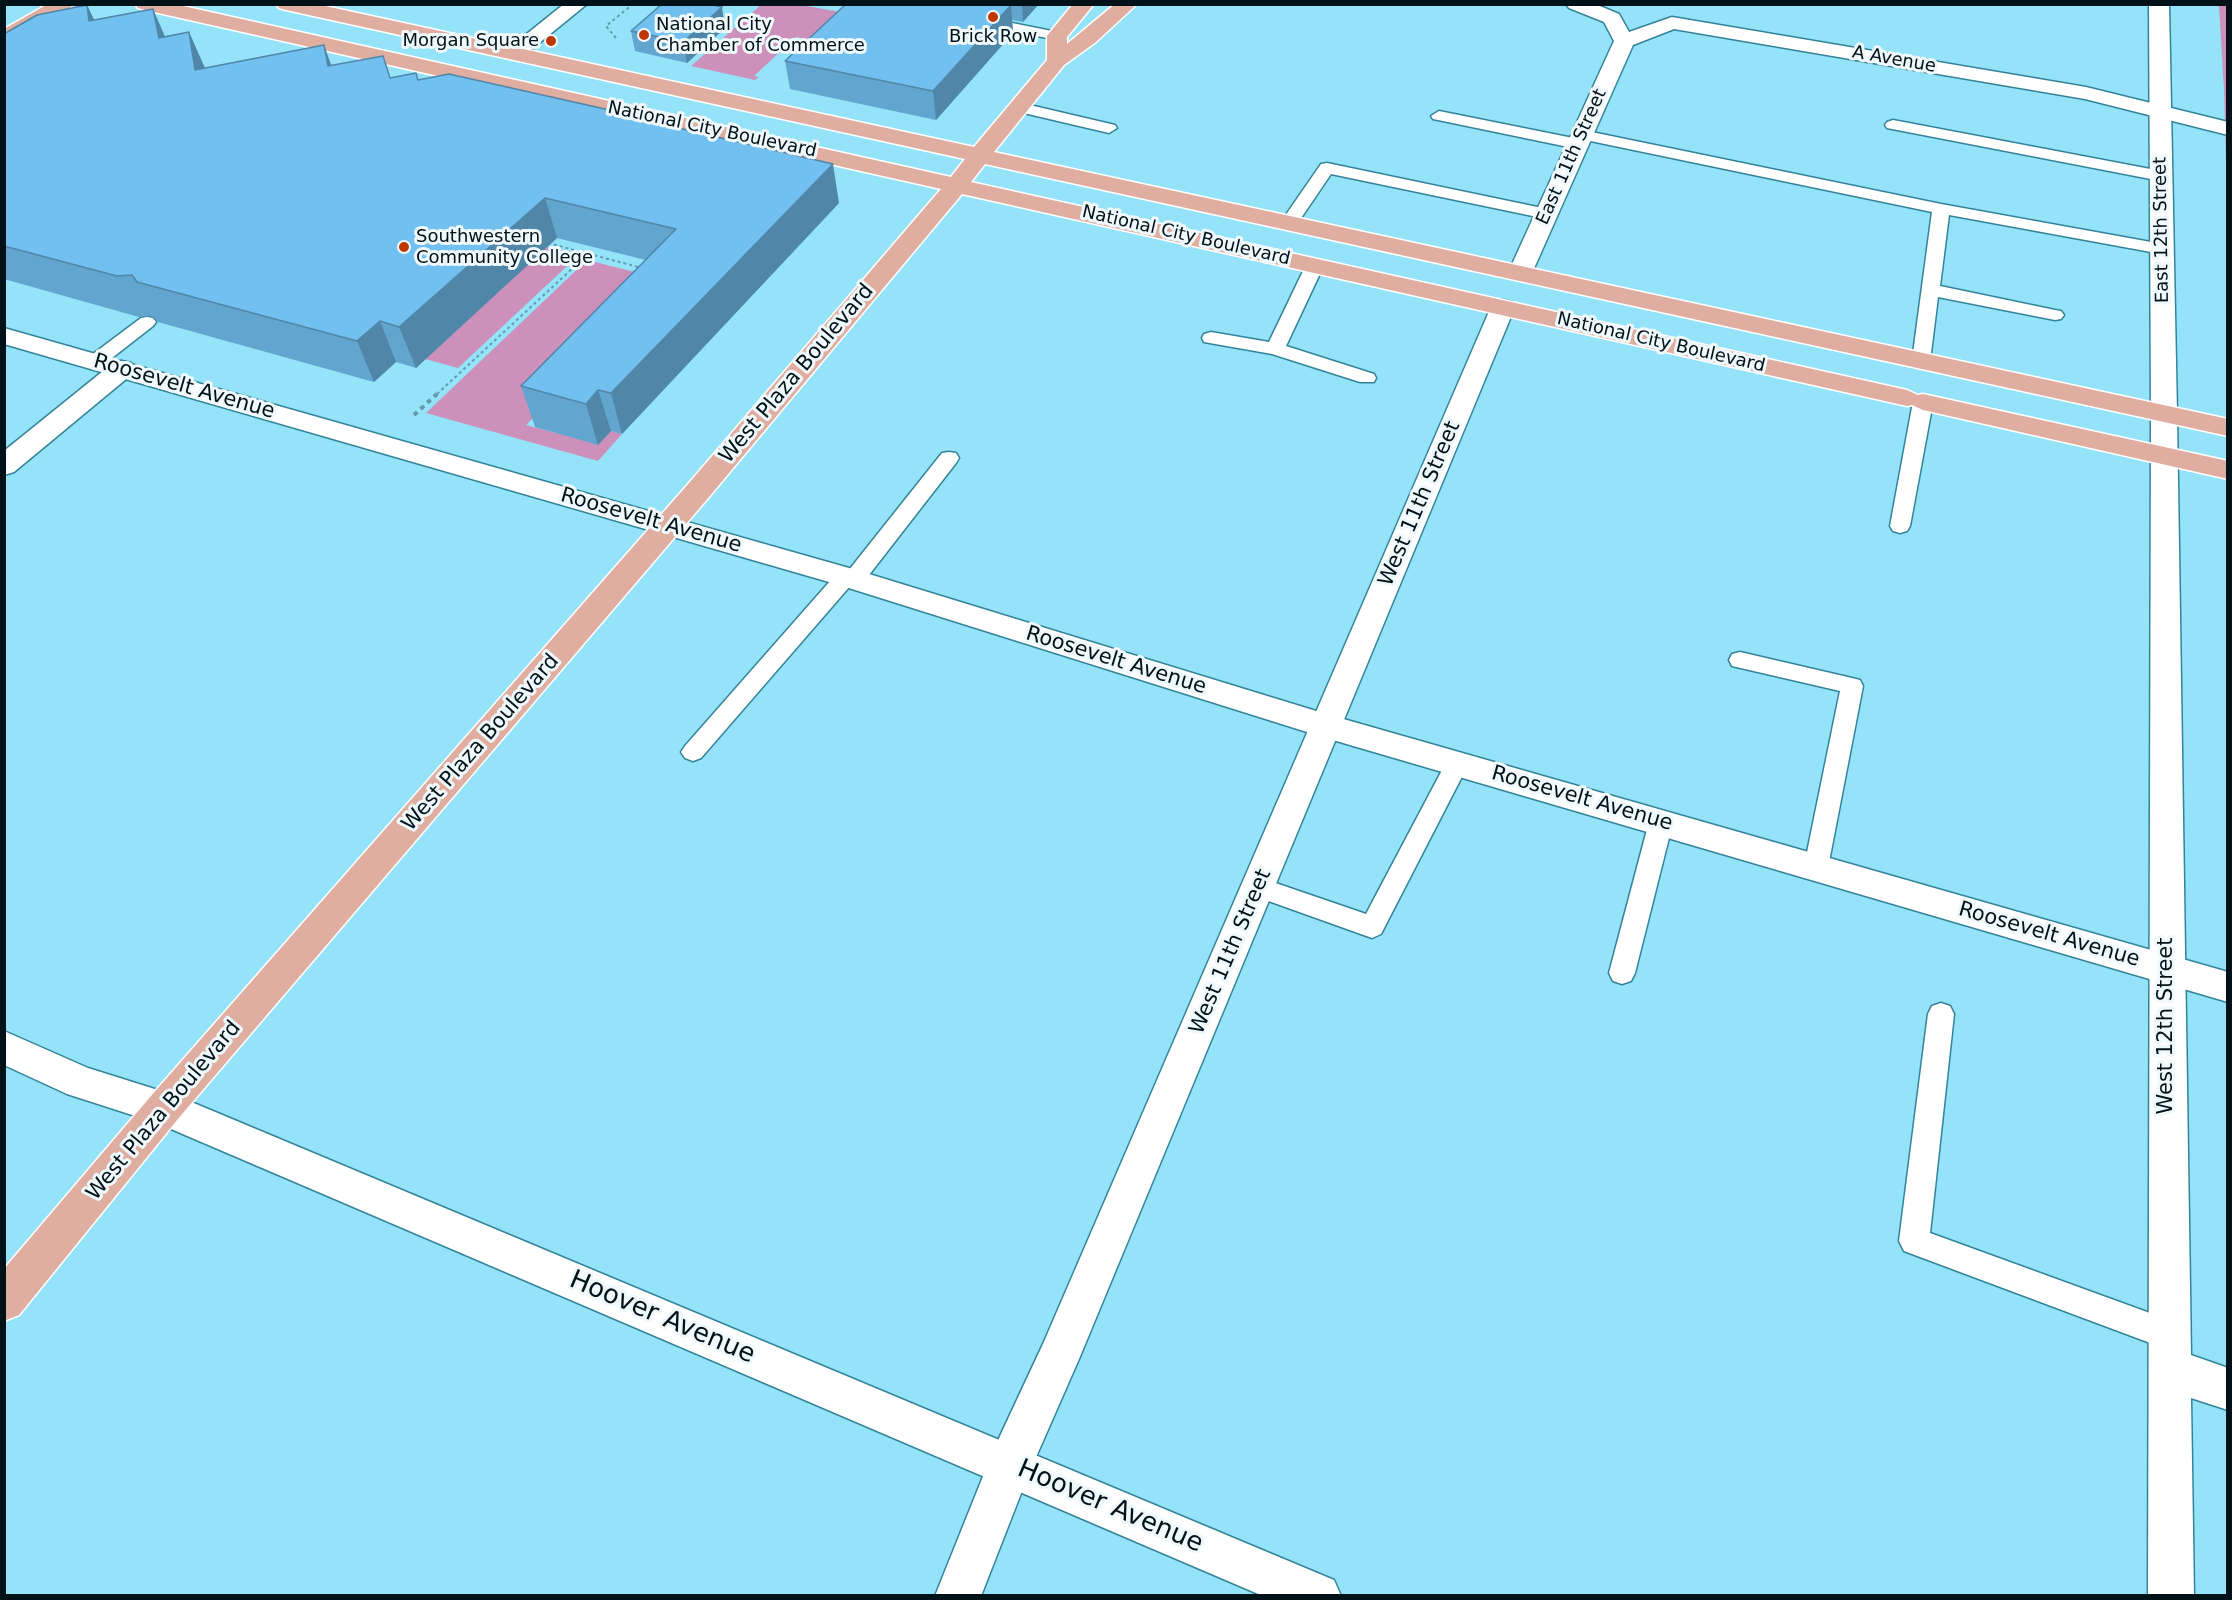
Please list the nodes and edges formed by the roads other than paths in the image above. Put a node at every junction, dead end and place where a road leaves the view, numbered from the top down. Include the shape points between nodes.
1 (63, 4) edge
2 (145, 4) edge
3 (286, 4) edge
4 (577, 4) edge
5 (1084, 4) edge
6 (1127, 4) edge
7 (1576, 4) edge
8 (2159, 4) edge
9 (962, 17) edge
10 (1057, 36) junction
11 (4, 38) edge
12 (1624, 41) junction
13 (520, 49) dead end
14 (1057, 61) junction
15 (1017, 107) junction
16 (2161, 112) junction
17 (1439, 116) dead end
18 (1893, 125) dead end
19 (1109, 128) dead end
20 (2228, 129) edge
21 (1580, 139) junction
22 (981, 155) junction
23 (2161, 176) junction
24 (957, 185) junction
25 (1941, 209) junction
26 (1547, 214) junction
27 (1289, 223) junction
28 (2162, 249) junction
29 (1315, 265) junction
30 (1520, 273) junction
31 (1931, 290) junction
32 (1503, 307) junction
33 (2055, 315) dead end
34 (147, 322) edge
35 (4, 336) edge
36 (1210, 338) dead end
37 (1275, 350) junction
38 (1921, 361) junction
39 (109, 365) junction
40 (1367, 378) dead end
41 (1915, 400) junction
42 (2164, 414) junction
43 (2228, 428) edge
44 (2164, 456) junction
45 (949, 458) dead end
46 (4, 466) edge
47 (2228, 470) edge
48 (669, 526) junction
49 (1900, 526) dead end
50 (850, 578) junction
51 (1740, 660) dead end
52 (1326, 726) junction
53 (693, 752) dead end
54 (1457, 763) junction
55 (1661, 822) junction
56 (1816, 867) junction
57 (1258, 887) junction
58 (2167, 969) junction
59 (1622, 974) dead end
60 (2228, 987) edge
61 (1941, 1014) dead end
62 (4, 1047) edge
63 (164, 1107) junction
64 (4, 1301) edge
65 (2169, 1352) junction
66 (2228, 1389) edge
67 (1010, 1465) junction
68 (958, 1596) edge
69 (1318, 1596) edge
70 (2170, 1596) edge

1 - 11 main road
2 - 24 main road, National City Boulevard
3 - 22 main road, National City Boulevard
4 - 13 street
5 - 10 main road
6 - 14 main road, West Plaza Boulevard
7 - 12 street via 1612,18
8 - 16 street, East 12th Street
9 - 10 lane
10 - 14 main road
12 - 16 street, A Avenue via 1672,22 2086,93
12 - 21 street, East 11th Street
14 - 15 main road, West Plaza Boulevard
15 - 19 lane
15 - 22 main road, West Plaza Boulevard
16 - 20 street, A Avenue
16 - 23 street, East 12th Street
17 - 21 lane
18 - 23 lane
21 - 25 lane
21 - 26 street, East 11th Street
22 - 24 main road, West Plaza Boulevard
22 - 27 main road, National City Boulevard
23 - 28 street, East 12th Street
24 - 29 main road, National City Boulevard
24 - 48 main road, West Plaza Boulevard
25 - 28 lane
25 - 31 lane
26 - 27 lane via 1327,168
26 - 30 street, East 11th Street
27 - 30 main road, National City Boulevard
28 - 42 street, East 12th Street
29 - 32 main road, National City Boulevard
29 - 37 lane
30 - 38 main road, National City Boulevard
31 - 33 lane
31 - 38 lane
32 - 41 main road, National City Boulevard
32 - 52 street, West 11th Street
34 - 39 lane
35 - 39 street, Roosevelt Avenue
36 - 37 lane
37 - 40 lane
38 - 42 main road, National City Boulevard
39 - 46 street
39 - 48 street, Roosevelt Avenue
41 - 44 main road, National City Boulevard
41 - 49 lane
42 - 43 main road, National City Boulevard
42 - 44 street, East 12th Street
44 - 47 main road, National City Boulevard
44 - 58 street, West 12th Street
45 - 50 lane
48 - 50 street, Roosevelt Avenue
48 - 63 main road, West Plaza Boulevard
50 - 52 street, Roosevelt Avenue
50 - 53 lane
51 - 56 lane via 1852,686
52 - 54 street, Roosevelt Avenue
52 - 57 street, West 11th Street
54 - 55 street, Roosevelt Avenue
54 - 57 lane via 1372,927
55 - 56 street, Roosevelt Avenue
55 - 59 lane
56 - 58 street, Roosevelt Avenue
57 - 67 street, West 11th Street via 1059,1359
58 - 60 street, Roosevelt Avenue
58 - 65 street, West 12th Street
61 - 65 lane via 1914,1241
62 - 63 street, Hoover Avenue via 80,1082
63 - 64 main road, West Plaza Boulevard
63 - 67 street, Hoover Avenue
65 - 66 street
65 - 70 street, West 12th Street
67 - 68 street, West 11th Street
67 - 69 street, Hoover Avenue

